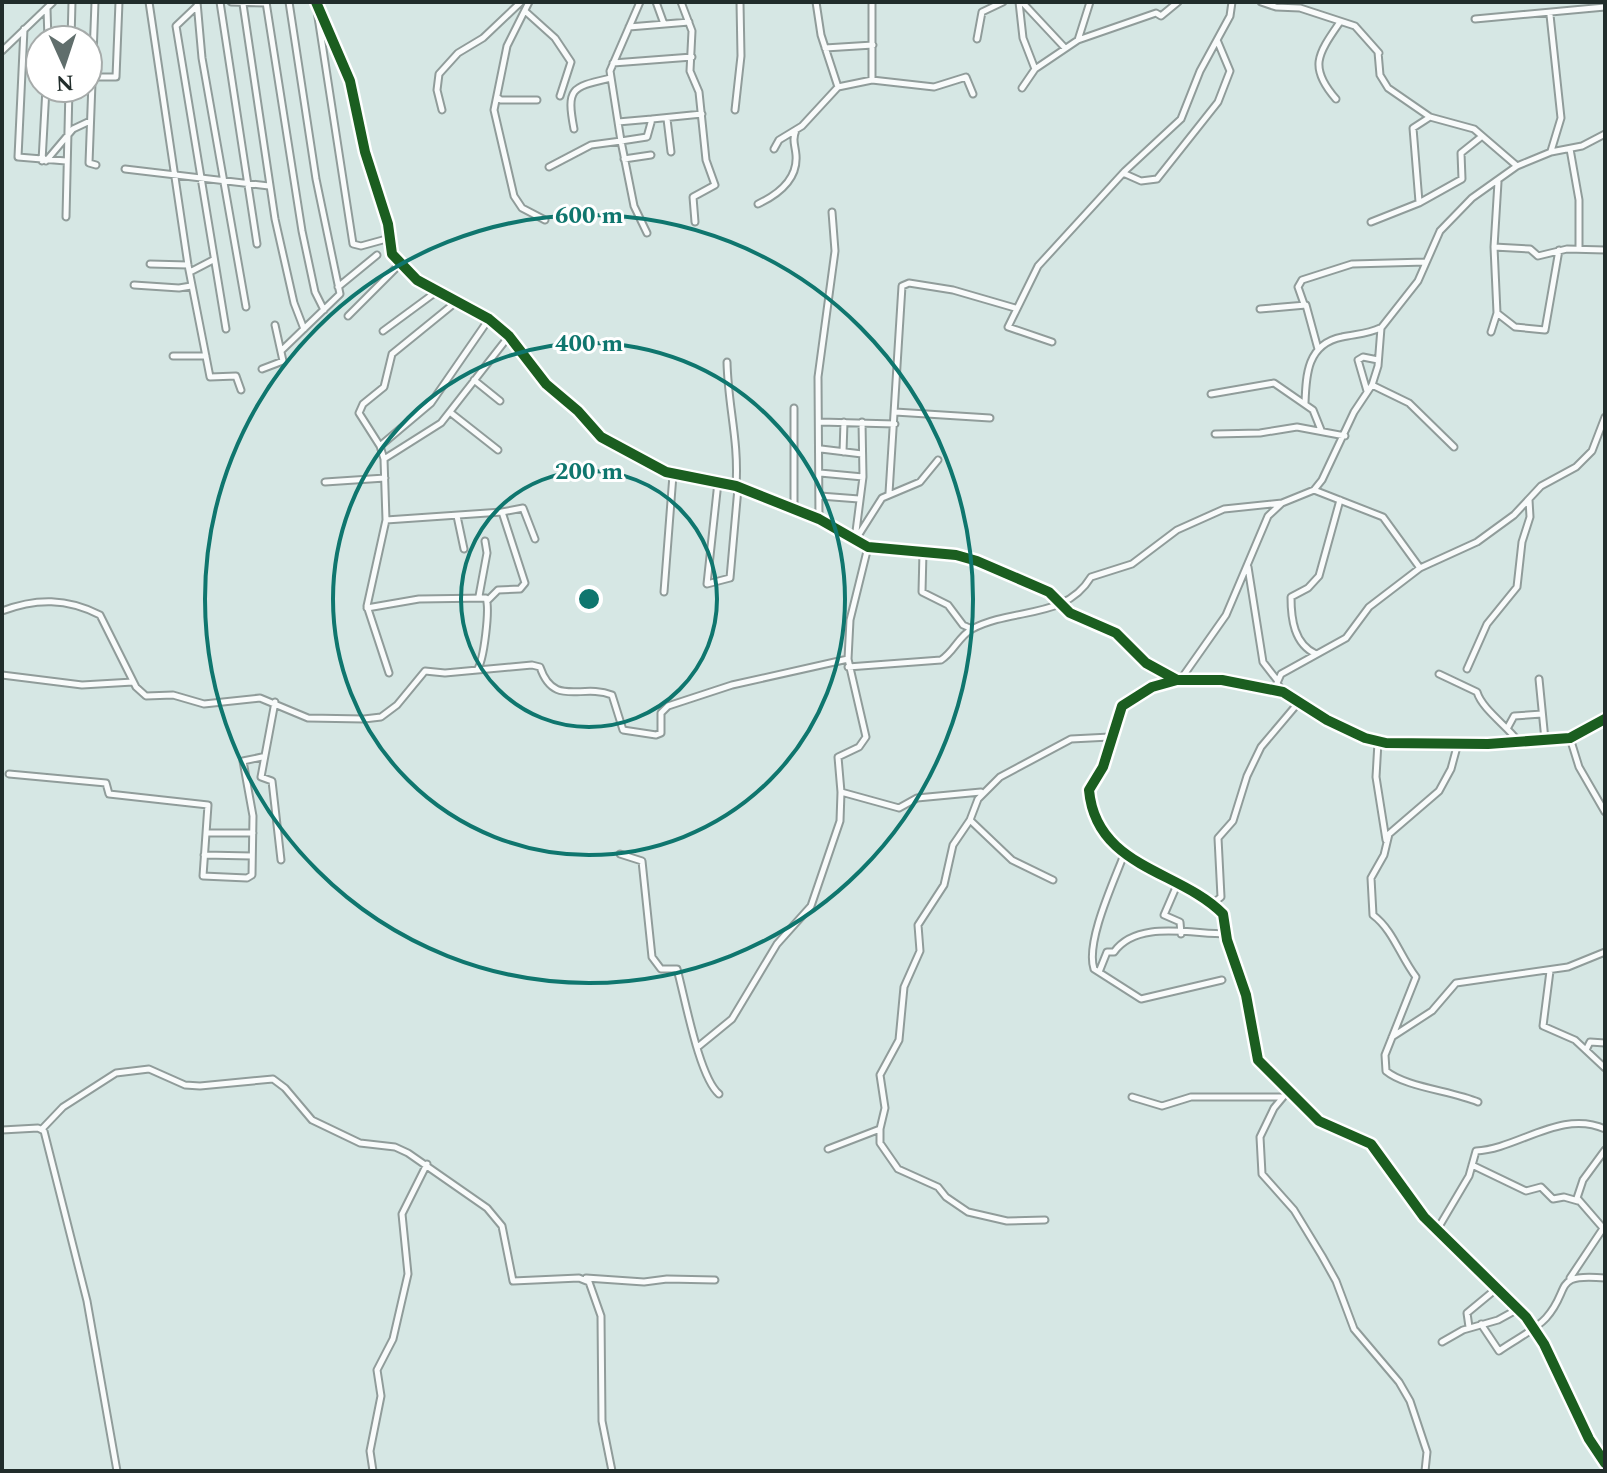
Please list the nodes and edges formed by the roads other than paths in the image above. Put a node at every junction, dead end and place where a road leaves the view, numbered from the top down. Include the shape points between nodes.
1 (53, 2) edge
2 (72, 2) edge
3 (95, 2) edge
4 (119, 2) edge
5 (149, 2) edge
6 (220, 2) edge
7 (231, 2) edge
8 (266, 2) edge
9 (289, 2) edge
10 (521, 2) edge
11 (529, 2) edge
12 (640, 2) edge
13 (656, 2) edge
14 (681, 2) edge
15 (740, 2) edge
16 (816, 2) edge
17 (872, 2) edge
18 (1003, 2) edge
19 (1021, 2) edge
20 (1090, 2) edge
21 (1178, 2) edge
22 (1232, 2) edge
23 (1261, 2) edge
24 (317, 3) edge
25 (197, 4) edge
26 (243, 4) edge
27 (1605, 7) edge
28 (47, 8) junction
29 (525, 11) junction
30 (1550, 15) junction
31 (1475, 19) dead end
32 (689, 22) junction
33 (1340, 22) junction
34 (29, 24) edge
35 (48, 24) edge
36 (71, 24) edge
37 (94, 24) edge
38 (664, 24) junction
39 (629, 27) junction
40 (24, 29) joint
41 (977, 39) dead end
42 (1078, 40) junction
43 (1217, 40) junction
44 (873, 45) junction
45 (825, 48) junction
46 (1065, 49) junction
47 (2, 51) edge
48 (692, 57) junction
49 (612, 63) junction
50 (1035, 69) junction
51 (104, 77) edge
52 (611, 78) junction
53 (872, 80) junction
54 (838, 87) junction
55 (1022, 88) dead end
56 (973, 94) dead end
57 (560, 96) dead end
58 (497, 97) junction
59 (1336, 99) dead end
60 (537, 100) dead end
61 (45, 104) edge
62 (68, 104) edge
63 (92, 104) edge
64 (442, 110) dead end
65 (735, 110) dead end
66 (702, 114) junction
67 (1430, 117) junction
68 (652, 119) junction
69 (667, 119) junction
70 (91, 121) junction
71 (618, 122) junction
72 (574, 129) dead end
73 (796, 130) junction
74 (1605, 134) edge
75 (67, 136) junction
76 (1481, 137) junction
77 (621, 141) junction
78 (55, 148) junction
79 (774, 149) dead end
80 (1570, 149) junction
81 (42, 150) junction
82 (671, 152) dead end
83 (1551, 152) junction
84 (651, 155) dead end
85 (624, 159) junction
86 (44, 161) junction
87 (66, 161) junction
88 (96, 165) dead end
89 (1517, 166) junction
90 (549, 167) dead end
91 (125, 169) dead end
92 (1123, 173) junction
93 (173, 174) junction
94 (198, 177) junction
95 (222, 180) junction
96 (1498, 181) junction
97 (246, 184) junction
98 (269, 186) junction
99 (1419, 203) junction
100 (758, 204) dead end
101 (832, 212) dead end
102 (66, 217) dead end
103 (545, 220) dead end
104 (695, 222) dead end
105 (1371, 222) dead end
106 (647, 233) dead end
107 (390, 238) junction
108 (257, 244) dead end
109 (1494, 247) junction
110 (1579, 249) junction
111 (1559, 250) junction
112 (1605, 250) edge
113 (377, 255) dead end
114 (213, 259) junction
115 (1427, 262) junction
116 (150, 264) dead end
117 (400, 264) junction
118 (189, 269) junction
119 (134, 285) dead end
120 (192, 285) junction
121 (338, 287) junction
122 (436, 292) junction
123 (457, 301) junction
124 (1304, 304) junction
125 (246, 307) dead end
126 (1015, 308) junction
127 (1260, 309) dead end
128 (324, 310) junction
129 (1497, 313) junction
130 (348, 316) dead end
131 (489, 319) junction
132 (275, 325) dead end
133 (1381, 328) junction
134 (226, 329) dead end
135 (304, 329) junction
136 (383, 331) dead end
137 (1491, 332) dead end
138 (509, 336) junction
139 (1052, 342) dead end
140 (282, 350) junction
141 (1319, 350) junction
142 (173, 356) dead end
143 (206, 356) junction
144 (1378, 360) junction
145 (727, 362) dead end
146 (262, 369) dead end
147 (474, 380) junction
148 (1372, 385) junction
149 (241, 390) dead end
150 (1368, 392) junction
151 (1211, 394) dead end
152 (500, 401) dead end
153 (1305, 403) junction
154 (794, 408) dead end
155 (895, 412) junction
156 (451, 413) junction
157 (1605, 417) edge
158 (990, 418) dead end
159 (820, 422) junction
160 (844, 422) junction
161 (862, 422) junction
162 (895, 424) junction
163 (1321, 430) junction
164 (1215, 434) dead end
165 (1345, 436) junction
166 (380, 446) junction
167 (1454, 447) dead end
168 (821, 449) junction
169 (498, 450) dead end
170 (843, 452) junction
171 (862, 454) junction
172 (384, 459) junction
173 (938, 460) dead end
174 (820, 473) junction
175 (673, 475) junction
176 (863, 477) junction
177 (385, 478) junction
178 (325, 482) dead end
179 (718, 482) junction
180 (737, 487) junction
181 (1314, 490) junction
182 (889, 493) junction
183 (819, 496) junction
184 (859, 499) junction
185 (1528, 499) junction
186 (1340, 500) junction
187 (1282, 503) junction
188 (794, 509) junction
189 (502, 512) junction
190 (457, 516) junction
191 (819, 519) junction
192 (386, 520) junction
193 (535, 539) dead end
194 (856, 539) junction
195 (485, 541) dead end
196 (868, 547) junction
197 (464, 549) dead end
198 (923, 552) junction
199 (1247, 566) junction
200 (1420, 568) junction
201 (664, 592) dead end
202 (479, 596) junction
203 (488, 601) junction
204 (1063, 604) junction
205 (367, 608) junction
206 (2, 611) edge
207 (973, 629) junction
208 (1316, 654) junction
209 (848, 659) junction
210 (848, 667) junction
211 (1467, 669) dead end
212 (476, 671) junction
213 (389, 673) dead end
214 (1439, 674) dead end
215 (2, 675) edge
216 (1539, 679) dead end
217 (1179, 680) junction
218 (1277, 680) junction
219 (133, 682) junction
220 (1283, 692) junction
221 (275, 702) junction
222 (1299, 702) junction
223 (1542, 714) junction
224 (1605, 719) edge
225 (1508, 727) junction
226 (1110, 737) junction
227 (1570, 738) junction
228 (1545, 740) junction
229 (1378, 742) junction
230 (1518, 742) junction
231 (1458, 743) junction
232 (262, 757) junction
233 (9, 774) dead end
234 (841, 792) junction
235 (982, 792) junction
236 (1605, 812) edge
237 (970, 820) junction
238 (206, 833) junction
239 (253, 833) junction
240 (1386, 840) junction
241 (1125, 852) junction
242 (620, 854) dead end
243 (204, 855) junction
244 (252, 856) junction
245 (281, 860) dead end
246 (1053, 880) dead end
247 (1177, 885) junction
248 (1213, 905) junction
249 (1181, 934) junction
250 (1226, 934) junction
251 (1605, 952) edge
252 (1550, 971) junction
253 (1099, 972) junction
254 (1222, 980) dead end
255 (1392, 1037) junction
256 (1605, 1043) edge
257 (699, 1046) junction
258 (1586, 1051) junction
259 (1605, 1068) edge
260 (1289, 1090) junction
261 (719, 1094) dead end
262 (1132, 1097) dead end
263 (1282, 1097) junction
264 (1478, 1102) dead end
265 (42, 1129) junction
266 (880, 1129) junction
267 (1605, 1129) edge
268 (2, 1130) edge
269 (828, 1149) dead end
270 (1605, 1150) edge
271 (427, 1164) junction
272 (1472, 1165) junction
273 (1578, 1201) junction
274 (1045, 1220) dead end
275 (1604, 1227) edge
276 (1437, 1230) junction
277 (586, 1278) junction
278 (1605, 1278) edge
279 (715, 1280) dead end
280 (1569, 1280) junction
281 (1496, 1289) junction
282 (1518, 1309) junction
283 (1481, 1324) junction
284 (1469, 1327) junction
285 (1534, 1327) junction
286 (1442, 1342) dead end
287 (1605, 1463) edge
288 (117, 1471) edge
289 (373, 1471) edge
290 (612, 1471) edge
291 (1425, 1471) edge

1 - 28 street
2 - 36 street
3 - 37 street
4 - 51 street via 116,77
5 - 93 street
6 - 97 street
7 - 26 street
8 - 26 street
8 - 128 street via 302,231
9 - 121 street
10 - 64 street via 439,74
11 - 29 street
12 - 39 street
13 - 38 street
14 - 32 street
15 - 65 street
16 - 45 street
17 - 44 street
18 - 41 street via 982,12
19 - 46 street
19 - 50 street via 1023,38
20 - 42 street
21 - 42 street via 1161,16 1156,13
22 - 43 street
23 - 33 street
24 - 107 street via 350,81
24 - 107 street via 353,244
25 - 94 street via 176,26
25 - 95 street
26 - 98 street
27 - 30 street
28 - 34 street
28 - 35 street
29 - 57 street via 555,38 571,62
29 - 58 street via 507,46
30 - 31 street
30 - 83 street via 1561,118
32 - 38 street
32 - 48 street
33 - 59 street via 1318,68 1320,80
33 - 67 street via 1362,31 1379,54 1385,85
38 - 39 street
39 - 49 street
40 - 47 street
40 - 86 street via 18,157
42 - 46 street
43 - 92 street via 1181,119
43 - 92 street via 1230,71 1218,102 1157,179 1141,181
44 - 45 street
44 - 53 street
45 - 54 street
46 - 50 street
48 - 49 street
48 - 66 street via 690,71
49 - 52 street
50 - 55 street
52 - 71 street
52 - 72 street via 573,91 569,104
53 - 54 street
53 - 56 street via 931,88 966,77
54 - 73 street
58 - 60 street
58 - 103 street via 495,113 510,186 522,208
61 - 81 street
62 - 75 street
63 - 70 street
66 - 69 street
66 - 104 street via 706,160 715,185 693,197
67 - 76 street via 1471,128
67 - 99 street via 1413,128
68 - 69 street
68 - 71 street
68 - 77 street via 647,137
69 - 82 street
70 - 75 street
70 - 88 street via 89,163
71 - 77 street
73 - 79 street via 784,135
73 - 100 street via 791,177
74 - 80 street
75 - 78 street
75 - 87 street
76 - 89 street
76 - 99 street via 1461,153 1462,179
77 - 85 street
77 - 90 street via 591,145
78 - 81 street
78 - 86 street
80 - 83 street
80 - 110 street via 1579,200
81 - 86 street
83 - 89 street
84 - 85 street
85 - 106 street via 634,206
86 - 87 street
87 - 102 street
89 - 96 street
91 - 93 street
92 - 126 street via 1032,272
93 - 94 street
93 - 118 street
94 - 95 street
94 - 114 street
95 - 97 street
95 - 125 street
96 - 109 street
96 - 115 street via 1457,211 1440,231
97 - 98 street
97 - 108 street
98 - 135 street
99 - 105 street
101 - 159 street via 835,251 818,377
107 - 117 street
109 - 111 street via 1530,249 1538,256
109 - 129 street
110 - 111 street
110 - 112 street
111 - 129 street via 1545,330 1515,327
113 - 121 street
114 - 118 street
114 - 134 street
115 - 124 street via 1352,264 1307,278 1298,283
115 - 133 street via 1411,292
116 - 118 street
117 - 122 street
117 - 130 street
118 - 120 street
119 - 120 street
120 - 143 street
121 - 128 street via 339,297
122 - 123 street
122 - 136 street
123 - 131 street
123 - 166 street via 392,354 384,387 360,408 360,418
124 - 127 street
124 - 141 street
126 - 139 street via 1008,327
126 - 155 street via 945,288 902,286
128 - 135 street
129 - 137 street
131 - 138 street
131 - 166 street via 431,403
132 - 140 street
133 - 141 street via 1337,338
133 - 144 street
135 - 140 street
138 - 147 street
138 - 175 street via 546,384 601,437
140 - 146 street via 282,363
141 - 153 street via 1304,374
142 - 143 street
143 - 149 street via 211,378 236,376
144 - 148 street
144 - 150 street via 1358,360
145 - 180 street via 737,436
147 - 152 street
147 - 156 street
148 - 150 street
148 - 167 street via 1409,403
150 - 165 street
151 - 153 street via 1274,383
153 - 163 street
154 - 188 street
155 - 158 street
155 - 162 street
156 - 169 street
156 - 172 street
157 - 185 street via 1585,460
159 - 160 street
159 - 168 street
160 - 161 street
160 - 170 street
161 - 162 street
161 - 171 street
162 - 182 street
163 - 164 street
163 - 165 street
165 - 181 street
166 - 172 street
168 - 170 street
168 - 174 street
170 - 171 street
171 - 176 street
172 - 177 street
173 - 182 street via 920,482
174 - 176 street
174 - 183 street
175 - 179 street
175 - 201 street
176 - 184 street
177 - 178 street
177 - 192 street
179 - 180 street
179 - 180 street via 707,584 730,578
180 - 188 street
181 - 186 street
181 - 187 street
182 - 194 street
183 - 184 street
183 - 191 street
184 - 194 street
185 - 200 street via 1477,542
185 - 211 street via 1530,517 1517,587 1487,624
186 - 200 street via 1371,509 1388,521
186 - 208 street via 1319,576 1291,597 1292,621 1301,643
187 - 199 street via 1264,523
187 - 204 street via 1224,509 1177,530 1132,564 1091,577 1084,590
188 - 191 street
189 - 190 street
189 - 193 street via 525,509
189 - 203 street via 525,583 520,589 498,590
190 - 192 street
190 - 197 street
191 - 194 street
192 - 205 street
194 - 196 street
195 - 202 street
196 - 198 street
196 - 209 street via 850,620
198 - 204 street via 977,561 1049,592
198 - 207 street via 922,592 948,605 963,625
199 - 217 street via 1218,631
199 - 218 street via 1263,662
200 - 208 street via 1369,607 1346,638
202 - 203 street
202 - 205 street
203 - 212 street
204 - 207 street
204 - 217 street via 1070,613 1116,633 1146,663
205 - 213 street
206 - 219 street via 32,600 71,604 100,615
207 - 210 street via 941,660
208 - 218 street
209 - 210 street
209 - 212 street via 732,685 668,706 656,735 623,730 612,695 552,688 543,682 537,666 511,664
210 - 234 street via 866,737 864,744 838,757
212 - 221 street via 420,673 407,695 374,718 308,718
214 - 225 street via 1477,692
215 - 219 street via 82,685
216 - 223 street
217 - 220 street via 1222,680
217 - 226 street via 1129,700
218 - 220 street
219 - 221 street via 146,696 173,695 204,704 246,698
220 - 222 street
221 - 232 street
222 - 229 street
222 - 248 street via 1261,747 1233,821 1218,838 1221,897
223 - 225 street via 1514,716
223 - 228 street
224 - 227 street
225 - 230 street
226 - 235 street via 1071,739
226 - 241 street via 1089,798 1098,823
227 - 228 street
227 - 236 street via 1579,767
228 - 230 street
229 - 231 street
229 - 240 street via 1376,777
230 - 231 street
231 - 240 street via 1439,791 1393,828
232 - 239 street via 243,761
232 - 245 street via 261,777 272,781
233 - 238 street via 106,783 109,794 208,805
234 - 235 street via 899,808 917,798
234 - 257 street via 840,821 811,906 777,944 732,1019
235 - 237 street
237 - 246 street via 1012,860
237 - 266 street via 953,845 944,885 918,925 920,951 901,997 899,1040 880,1075 885,1108
238 - 239 street
238 - 243 street
239 - 244 street
240 - 255 street via 1371,878 1372,909 1388,925 1416,983
241 - 247 street
241 - 253 street via 1092,950
242 - 257 street via 642,861 652,957 661,969 677,969
243 - 244 street
243 - 244 street via 205,877 250,877
247 - 248 street
247 - 249 street via 1164,915 1180,922
248 - 250 street via 1223,914
249 - 250 street
249 - 253 street via 1147,931 1124,941 1107,952
250 - 260 street via 1246,995 1256,1055
251 - 252 street
252 - 255 street via 1456,983 1432,1011
252 - 258 street via 1543,1026
253 - 254 street via 1141,999
255 - 264 street via 1384,1064 1394,1078
256 - 258 street via 1590,1042
257 - 261 street
258 - 259 street
260 - 263 street
260 - 276 street via 1319,1121 1371,1144
262 - 263 street via 1162,1106 1191,1097
263 - 291 street via 1260,1137 1262,1174 1294,1210 1322,1256 1358,1335 1410,1401 1427,1452
265 - 268 street
265 - 271 street via 63,1107 116,1073 149,1069 200,1086 273,1079 312,1120 360,1143 395,1147
265 - 288 street via 87,1301
266 - 269 street
266 - 274 street via 880,1143 898,1169 938,1187 968,1212 1007,1221
267 - 272 street via 1584,1125 1534,1132 1498,1150 1476,1151
270 - 273 street via 1583,1180
271 - 277 street via 497,1217 513,1281
271 - 289 street via 402,1214 408,1274 393,1339 377,1370 381,1396 370,1451
272 - 273 street via 1526,1191 1541,1187 1553,1199
272 - 276 street
273 - 275 street
275 - 280 street
276 - 281 street
277 - 279 street
277 - 290 street via 601,1316 602,1421
278 - 280 street
280 - 285 street via 1547,1317
281 - 282 street
281 - 284 street via 1467,1313
282 - 283 street
282 - 285 street
283 - 284 street
283 - 285 street via 1498,1351
284 - 286 street
285 - 287 street

